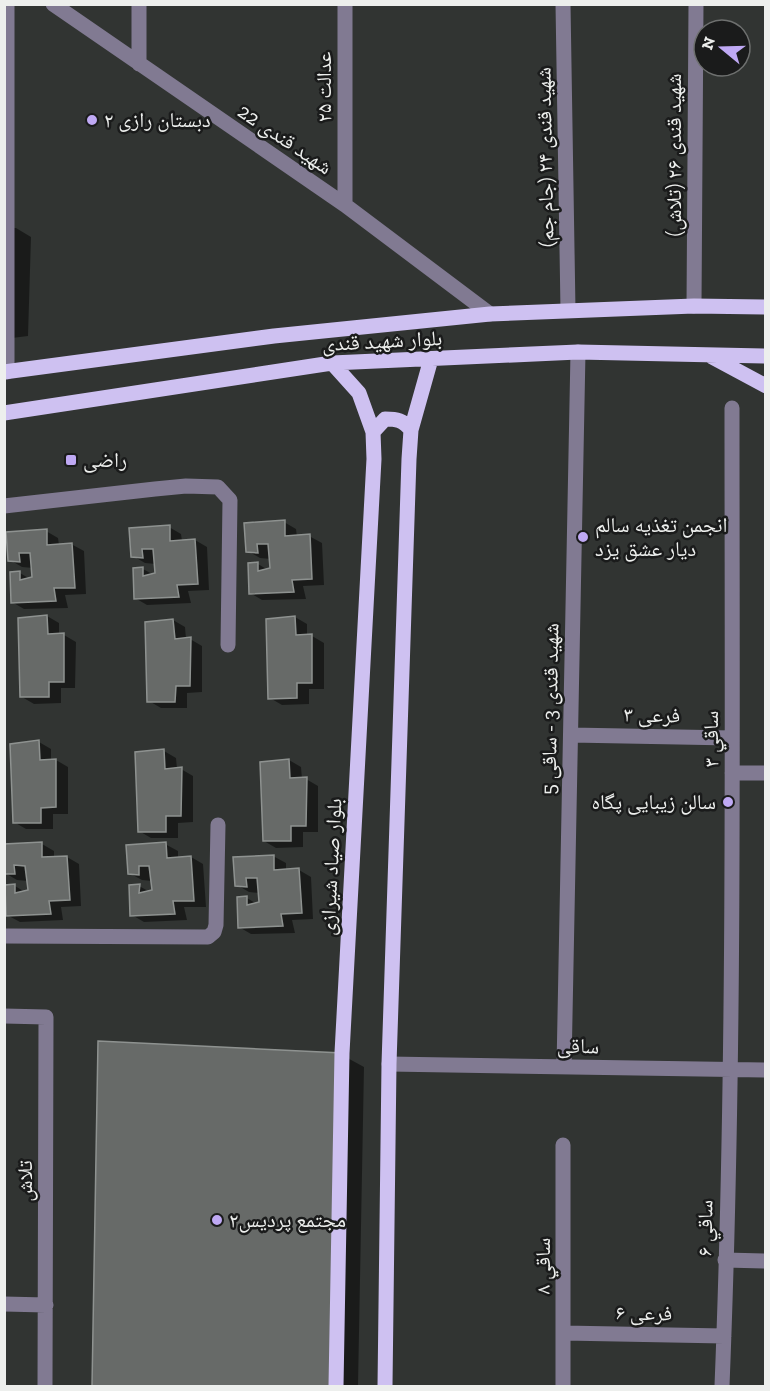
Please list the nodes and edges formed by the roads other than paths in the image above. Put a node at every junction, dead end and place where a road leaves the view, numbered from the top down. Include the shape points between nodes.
1 (7, 4) edge
2 (52, 4) edge
3 (139, 4) edge
4 (345, 4) edge
5 (563, 4) edge
6 (696, 4) edge
7 (139, 64) junction
8 (345, 205) junction
9 (694, 306) junction
10 (765, 307) edge
11 (568, 310) junction
12 (490, 314) junction
13 (579, 352) junction
14 (710, 355) junction
15 (765, 356) edge
16 (431, 359) junction
17 (332, 363) junction
18 (6, 372) edge
19 (765, 386) edge
20 (732, 408) dead end
21 (4, 412) edge
22 (411, 430) junction
23 (373, 432) junction
24 (4, 506) edge
25 (228, 645) dead end
26 (570, 735) junction
27 (732, 738) junction
28 (732, 773) junction
29 (765, 773) edge
30 (218, 825) dead end
31 (4, 936) edge
32 (4, 1016) edge
33 (389, 1064) junction
34 (564, 1067) junction
35 (729, 1070) junction
36 (765, 1070) edge
37 (563, 1145) dead end
38 (725, 1260) junction
39 (765, 1261) edge
40 (4, 1304) edge
41 (46, 1305) junction
42 (564, 1333) junction
43 (724, 1336) junction
44 (45, 1386) edge
45 (336, 1386) edge
46 (385, 1386) edge
47 (563, 1386) edge
48 (722, 1386) edge

1 - 18 street
2 - 7 street, شهید قندی 22
3 - 7 street
4 - 8 street, عدالت ۲۵
5 - 11 street, شهید قندی ۲۴ (جام جم)
6 - 9 street, شهید قندی ۲۶ (تلاش)
7 - 8 street, شهید قندی 22
8 - 12 street, شهید قندی 22
9 - 10 main road, بلوار شهید قندی
9 - 11 main road, بلوار شهید قندی
11 - 12 main road, بلوار شهید قندی
12 - 18 main road, بلوار شهید قندی via 274,336
13 - 14 main road, بلوار شهید قندی
13 - 16 main road, بلوار شهید قندی
13 - 26 street, شهید قندی 3 - ساقی 5
14 - 15 main road, بلوار شهید قندی
14 - 19 main road
16 - 17 main road, بلوار شهید قندی
16 - 22 main road
17 - 21 main road, بلوار شهید قندی
17 - 23 main road, بلوار صیاد شیرازی via 359,393
20 - 27 street, ساقي ۳
22 - 23 main road via 397,419 385,419
22 - 33 main road
23 - 45 main road, بلوار صیاد شیرازی via 343,1045
24 - 25 street via 186,486 218,487 230,500
26 - 27 street, فرعی ۳
26 - 34 street, شهید قندی 3 - ساقی 5
27 - 28 street, ساقي ۳
28 - 29 street
28 - 35 street, ساقي ۳
30 - 31 street via 216,926 208,937
32 - 41 street, تلاش via 46,1017
33 - 34 street, ساقی
33 - 46 main road
34 - 35 street, ساقی
35 - 36 street, ساقی
35 - 38 street, ساقي ۶
37 - 42 street, ساقي ۸
38 - 39 street
38 - 43 street, ساقي ۶
40 - 41 street
41 - 44 street, تلاش
42 - 43 street, فرعی ۶
42 - 47 street, ساقي ۸
43 - 48 street, ساقي ۶

